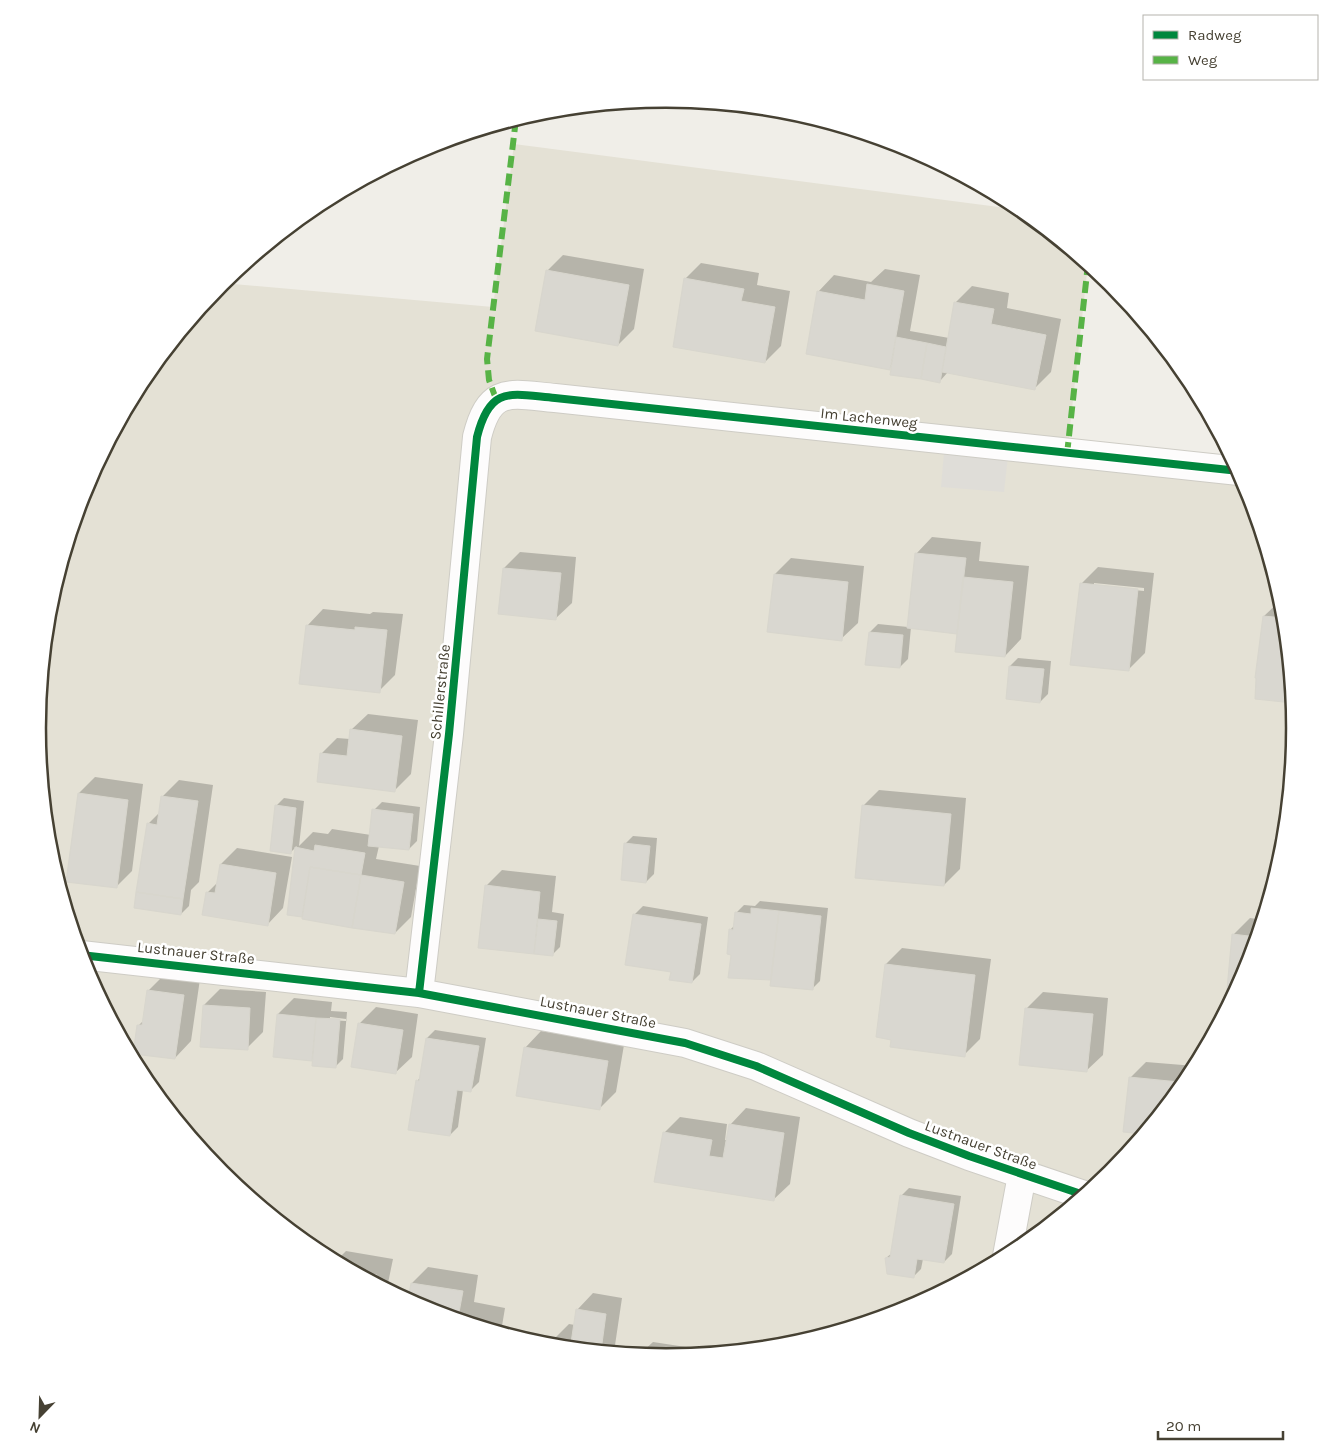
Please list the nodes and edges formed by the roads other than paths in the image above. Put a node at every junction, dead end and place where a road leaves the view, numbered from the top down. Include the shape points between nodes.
1 (496, 399) joint
2 (1230, 470) edge
3 (89, 955) edge
4 (419, 993) junction
5 (1022, 1175) junction
6 (1077, 1193) edge
7 (1009, 1245) edge

1 - 2 street, Im Lachenweg via 507,395 555,398
1 - 4 street, Schillerstraße via 482,416 477,437 449,734
3 - 4 street, Lustnauer Straße
4 - 5 street, Lustnauer Straße via 627,1032 721,1054
5 - 6 street, Lustnauer Straße
5 - 7 street

